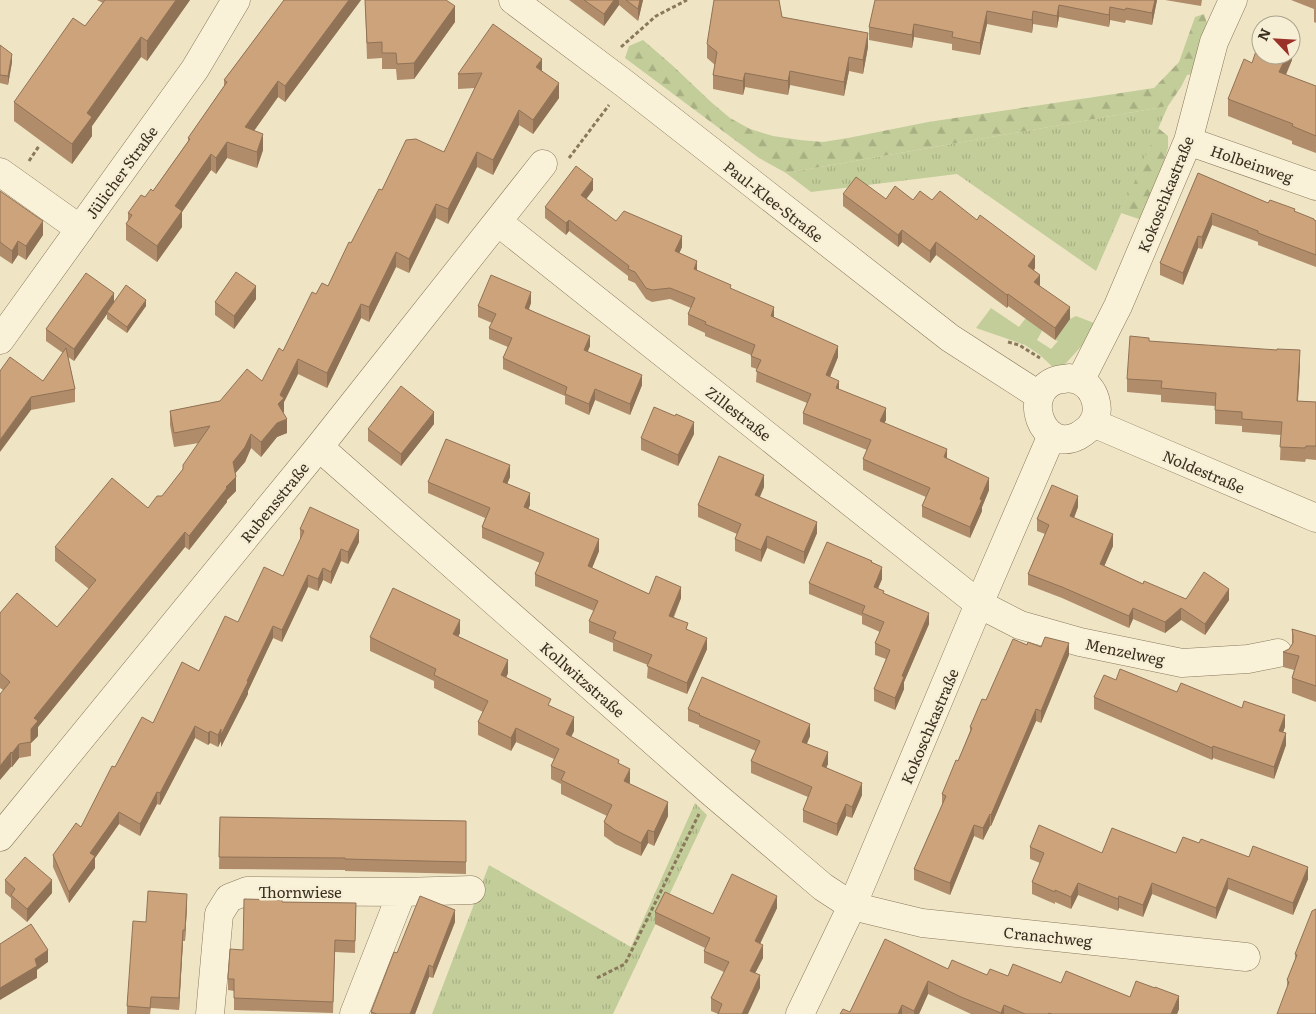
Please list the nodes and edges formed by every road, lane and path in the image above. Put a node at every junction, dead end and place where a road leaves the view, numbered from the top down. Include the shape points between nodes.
1 (236, 0) edge
2 (512, 0) edge
3 (687, 0) edge
4 (1233, 0) edge
5 (618, 51) dead end
6 (625, 84) junction
7 (1188, 141) junction
8 (543, 164) joint
9 (0, 172) edge
10 (1316, 186) edge
11 (498, 222) junction
12 (80, 229) junction
13 (0, 340) edge
14 (1080, 381) junction
15 (1040, 396) junction
16 (1093, 423) junction
17 (1052, 435) junction
18 (319, 447) junction
19 (1316, 518) edge
20 (979, 604) junction
21 (1278, 653) dead end
22 (710, 791) junction
23 (0, 837) edge
24 (471, 890) dead end
25 (402, 892) junction
26 (852, 906) junction
27 (1246, 957) dead end
28 (597, 978) dead end
29 (210, 1014) edge
30 (354, 1014) edge
31 (800, 1014) edge

1 - 12 street, Jülicher Straße via 195,69
2 - 6 street, Paul-Klee-Straße
3 - 5 path via 656,16
4 - 7 street, Kokoschkastraße via 1214,42
6 - 8 path via 562,168
6 - 15 street, Paul-Klee-Straße via 950,338
7 - 10 street, Holbeinweg
7 - 14 street, Kokoschkastraße via 1118,306
8 - 11 street, Rubensstraße
9 - 12 street
11 - 18 street, Rubensstraße
11 - 20 street, Zillestraße
12 - 13 street, Jülicher Straße
14 - 15 street via 1069,378 1056,380 1046,386
14 - 16 street via 1090,389 1097,403
15 - 17 street via 1039,418
16 - 17 street via 1085,432 1072,438
16 - 19 street, Noldestraße
17 - 20 street, Kokoschkastraße
18 - 22 street, Kollwitzstraße
18 - 23 street, Rubensstraße
20 - 21 street, Menzelweg via 1020,625 1080,642 1182,663 1248,659
20 - 26 street, Kokoschkastraße
22 - 26 street, Kollwitzstraße via 824,887
22 - 28 path via 625,964
24 - 25 street, Thornwiese
25 - 29 street, Thornwiese via 247,891 229,898 219,914
25 - 30 street
26 - 27 street, Cranachweg via 922,923
26 - 31 street, Kokoschkastraße

